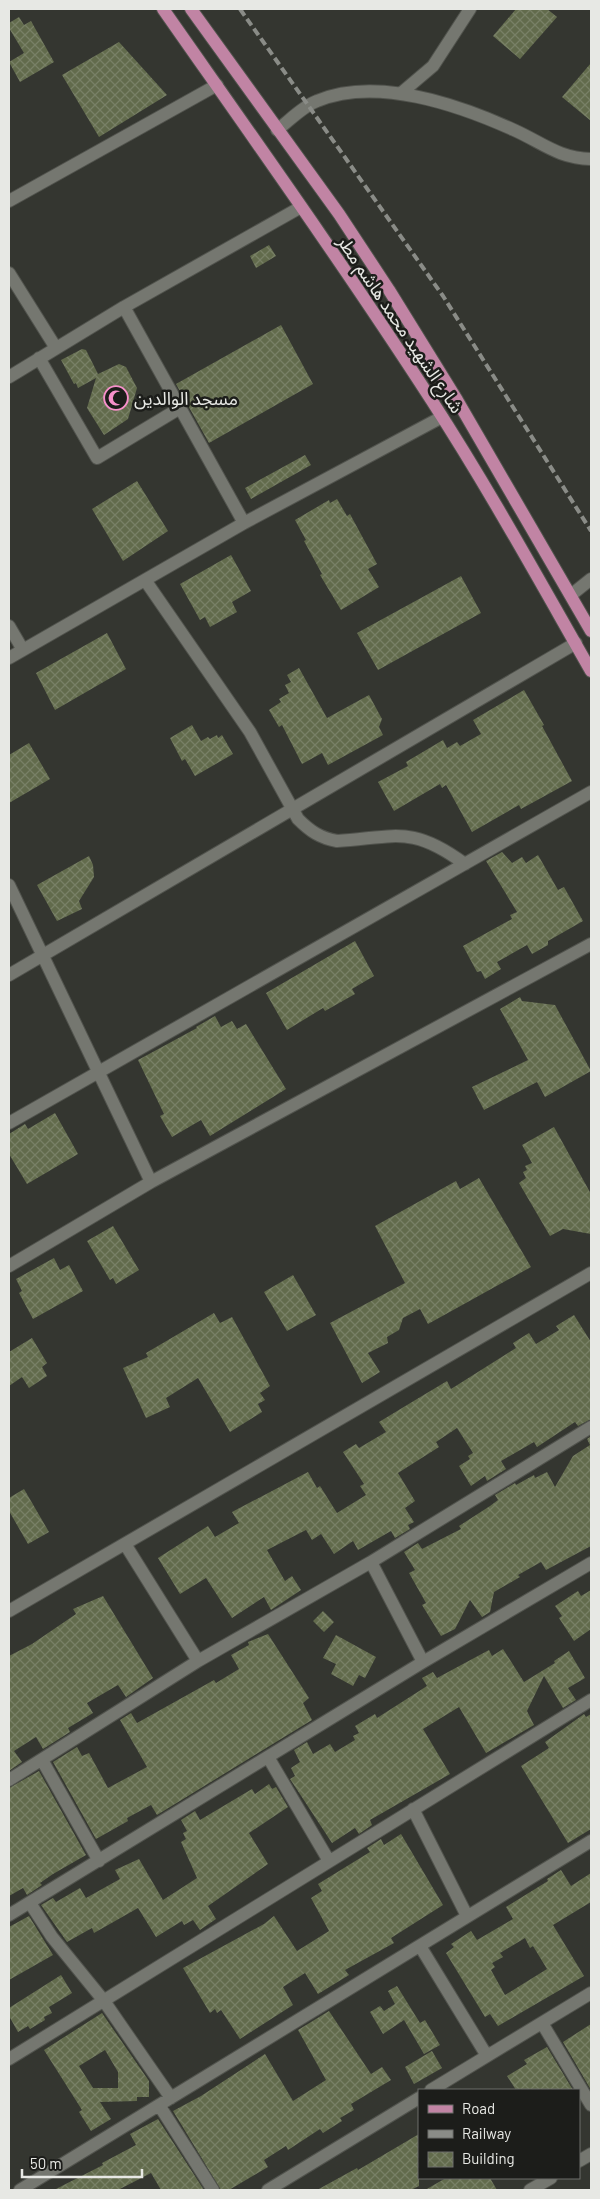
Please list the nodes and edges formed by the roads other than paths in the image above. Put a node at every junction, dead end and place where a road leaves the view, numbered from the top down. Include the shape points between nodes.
1 (164, 9) edge
2 (191, 9) edge
3 (470, 9) edge
4 (217, 85) junction
5 (400, 94) junction
6 (277, 130) junction
7 (591, 159) edge
8 (9, 200) edge
9 (301, 207) junction
10 (9, 272) edge
11 (124, 307) junction
12 (56, 348) junction
13 (39, 358) junction
14 (9, 377) edge
15 (180, 408) junction
16 (442, 417) junction
17 (244, 523) junction
18 (591, 579) edge
19 (144, 580) junction
20 (571, 595) junction
21 (9, 626) edge
22 (591, 631) edge
23 (576, 643) junction
24 (23, 650) junction
25 (9, 658) edge
26 (591, 671) edge
27 (591, 792) edge
28 (293, 810) junction
29 (465, 864) junction
30 (9, 884) edge
31 (591, 944) edge
32 (43, 955) junction
33 (9, 974) edge
34 (99, 1072) junction
35 (9, 1123) edge
36 (152, 1182) junction
37 (9, 1266) edge
38 (591, 1273) edge
39 (591, 1427) edge
40 (125, 1544) junction
41 (371, 1562) junction
42 (591, 1563) edge
43 (9, 1611) edge
44 (198, 1661) junction
45 (423, 1662) junction
46 (591, 1700) edge
47 (268, 1757) junction
48 (42, 1760) junction
49 (9, 1780) edge
50 (413, 1809) junction
51 (591, 1840) edge
52 (99, 1860) junction
53 (329, 1861) junction
54 (30, 1903) junction
55 (9, 1915) edge
56 (468, 1916) junction
57 (420, 1946) junction
58 (591, 1993) edge
59 (104, 2001) junction
60 (542, 2023) junction
61 (487, 2056) junction
62 (9, 2059) edge
63 (433, 2089) edge
64 (171, 2098) junction
65 (418, 2099) edge
66 (159, 2105) junction
67 (591, 2105) edge
68 (591, 2154) edge
69 (580, 2160) edge
70 (549, 2179) edge
71 (20, 2190) edge
72 (212, 2190) edge
73 (268, 2190) edge
74 (530, 2190) edge

1 - 4 main road, شارع الشهيد محمد هاشم مطر
2 - 6 main road, شارع الشهيد محمد هاشم مطر
3 - 5 street via 433,66
4 - 8 street
4 - 9 main road, شارع الشهيد محمد هاشم مطر
5 - 6 street via 359,91 316,101
5 - 7 street via 481,114 555,152 572,158
6 - 20 main road, شارع الشهيد محمد هاشم مطر via 388,290 457,400
9 - 11 street
9 - 16 main road, شارع الشهيد محمد هاشم مطر
10 - 12 street
11 - 12 street
11 - 15 street
12 - 13 street
13 - 14 street
13 - 15 street via 97,458
15 - 17 street
16 - 17 street
16 - 23 main road, شارع الشهيد محمد هاشم مطر
17 - 19 street
18 - 20 street
19 - 24 street
19 - 28 street via 250,732
20 - 22 main road, شارع الشهيد محمد هاشم مطر
21 - 24 street
23 - 26 main road, شارع الشهيد محمد هاشم مطر
23 - 28 street
24 - 25 street
27 - 29 street
28 - 29 street via 309,830 325,839 337,841 411,835 430,841
28 - 32 street
29 - 34 street
30 - 32 street
31 - 36 street
32 - 33 street
32 - 34 street
34 - 35 street
34 - 36 street
36 - 37 street
38 - 40 street
39 - 41 street
40 - 43 street
40 - 44 street
41 - 44 street
41 - 45 street
42 - 45 street
44 - 48 street
45 - 47 street
46 - 50 street
47 - 52 street
47 - 53 street
48 - 49 street
48 - 52 street
50 - 53 street
50 - 56 street
51 - 56 street
52 - 54 street
53 - 59 street
54 - 55 street
54 - 59 street via 52,1937
56 - 57 street
57 - 61 street
57 - 64 street
58 - 60 street
59 - 62 street
59 - 64 street
60 - 61 street
60 - 67 street
61 - 63 street
64 - 66 street
65 - 73 street
66 - 71 street
66 - 72 street
68 - 69 street
70 - 74 street

